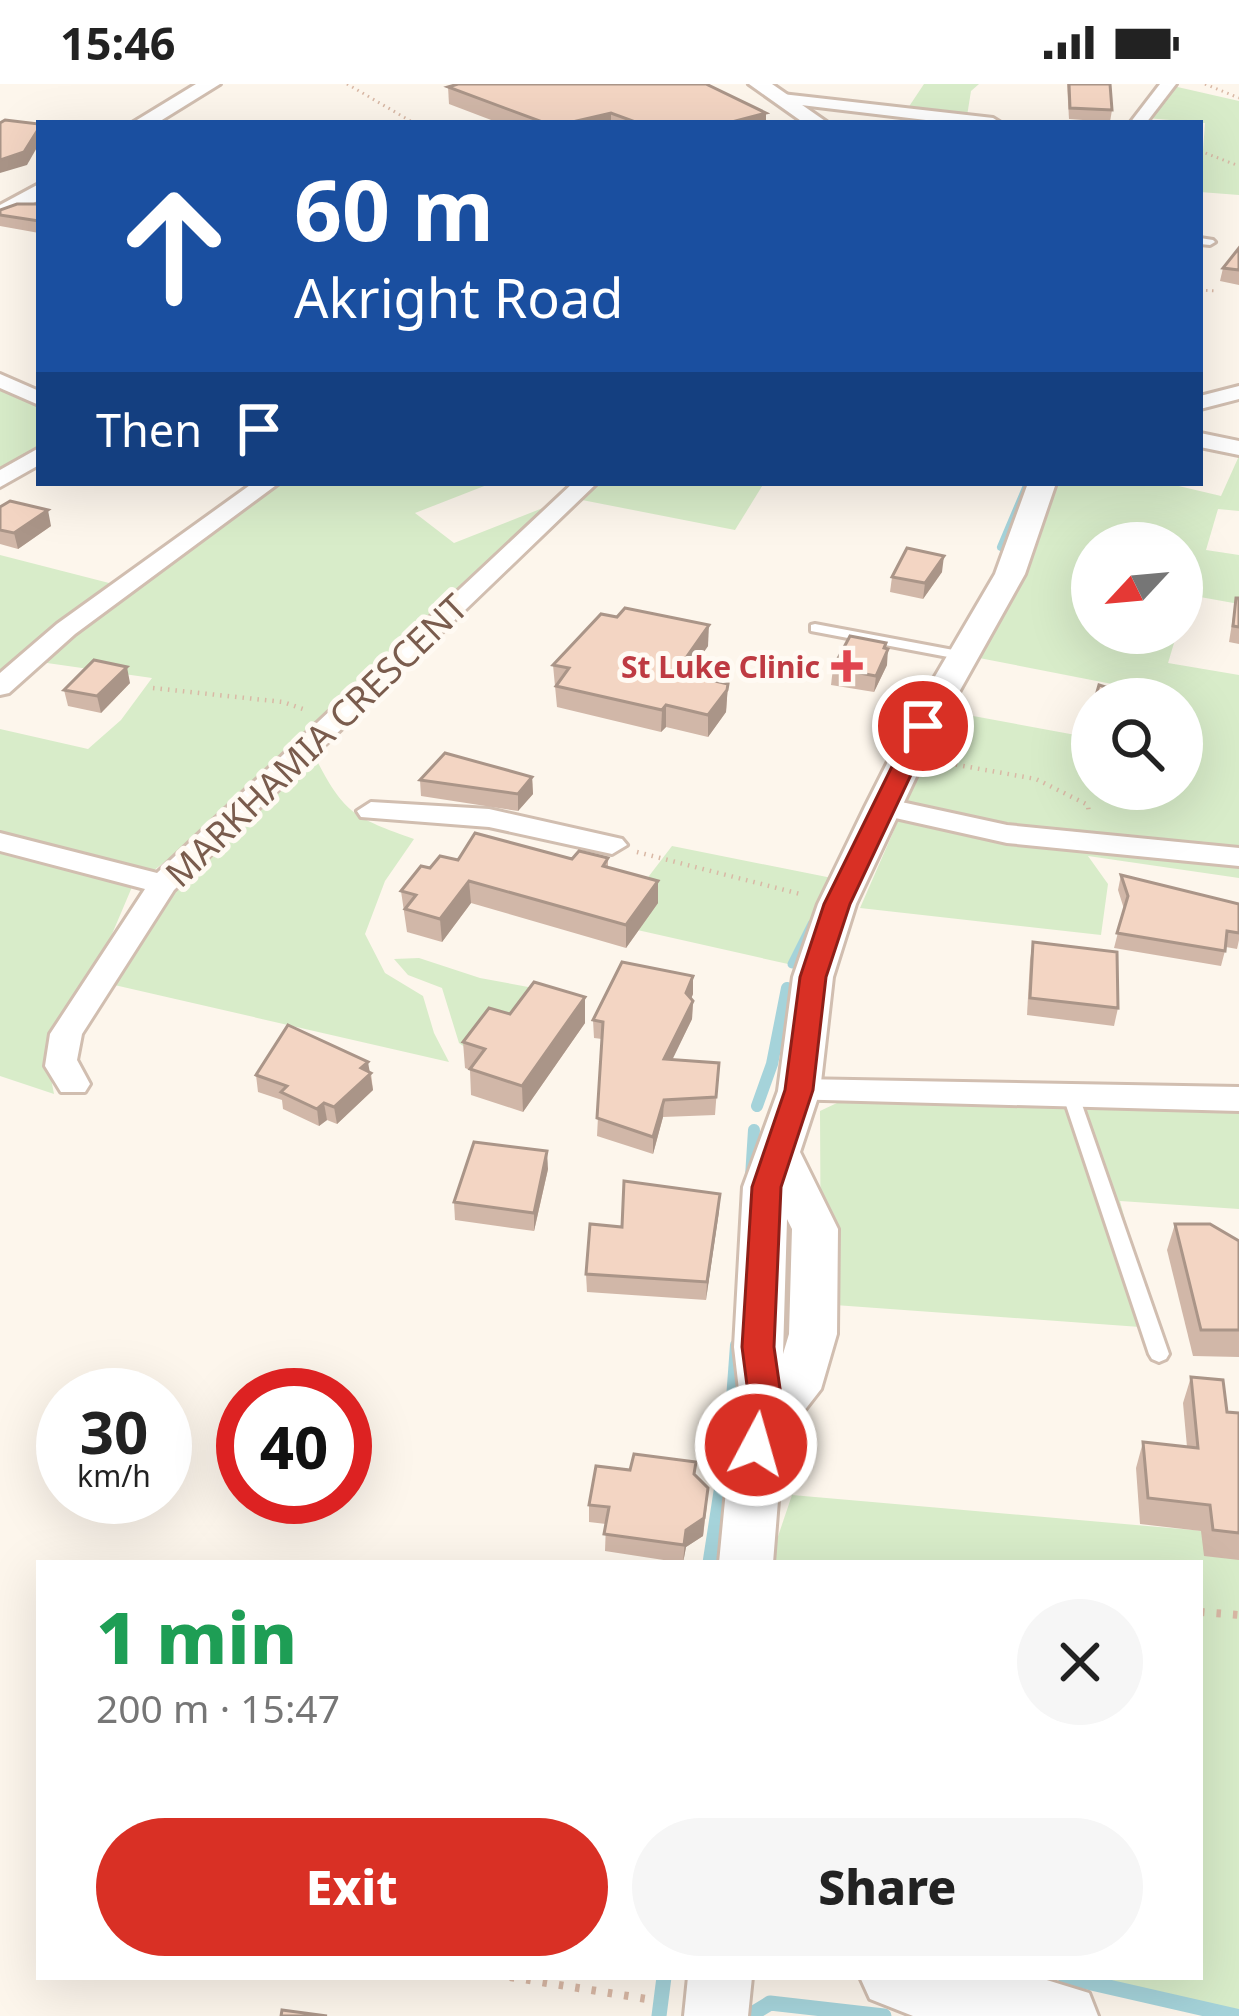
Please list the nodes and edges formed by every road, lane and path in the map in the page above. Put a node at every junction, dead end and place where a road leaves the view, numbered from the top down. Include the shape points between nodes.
1 (211, 84) edge
2 (347, 84) edge
3 (759, 84) edge
4 (1168, 84) edge
5 (1205, 84) edge
6 (1239, 98) edge
7 (782, 99) junction
8 (153, 120) edge
9 (409, 120) edge
10 (814, 120) edge
11 (967, 120) edge
12 (1140, 120) edge
13 (1203, 153) edge
14 (1239, 166) edge
15 (1203, 290) edge
16 (1216, 291) dead end
17 (0, 380) edge
18 (1239, 392) edge
19 (36, 398) edge
20 (1203, 403) edge
21 (1203, 441) edge
22 (1239, 448) edge
23 (36, 457) edge
24 (0, 480) edge
25 (264, 486) edge
26 (583, 486) edge
27 (1041, 486) edge
28 (815, 628) dead end
29 (964, 656) junction
30 (0, 687) edge
31 (153, 688) dead end
32 (330, 722) junction
33 (908, 757) junction
34 (883, 807) junction
35 (370, 811) dead end
36 (0, 842) edge
37 (612, 845) joint
38 (1093, 845) junction
39 (1239, 857) edge
40 (163, 884) junction
41 (837, 904) junction
42 (73, 1084) dead end
43 (799, 1090) junction
44 (1071, 1096) junction
45 (1239, 1099) edge
46 (1159, 1354) dead end
47 (746, 1560) edge
48 (1203, 1612) edge
49 (1239, 1615) edge
50 (529, 1980) edge
51 (717, 1980) edge
52 (901, 1980) edge
53 (1022, 1999) edge
54 (653, 2000) dead end
55 (715, 2016) edge

1 - 8 street
2 - 9 path
3 - 7 street
4 - 12 street
5 - 6 path
7 - 10 street
7 - 11 street
13 - 14 path
15 - 16 path
17 - 19 street
18 - 20 street
21 - 22 street
23 - 24 street
25 - 30 street via 66,629
26 - 32 street, MARKHAMIA CRESCENT
27 - 29 street via 1010,574
28 - 29 lane
29 - 33 street
31 - 32 path via 283,702
32 - 40 street, MARKHAMIA CRESCENT
33 - 34 street
33 - 38 path via 1069,789 1088,805
34 - 38 street
34 - 41 street
35 - 37 street via 489,818
36 - 40 street
37 - 41 path
38 - 39 street
40 - 42 street, MARKHAMIA CRESCENT via 66,1034 59,1053
41 - 43 street via 813,977
43 - 44 street
43 - 47 street via 779,1154 815,1229 813,1334 803,1375 757,1438
44 - 45 street
44 - 46 lane
48 - 49 path
50 - 54 path
51 - 55 street
52 - 53 street via 980,2007

